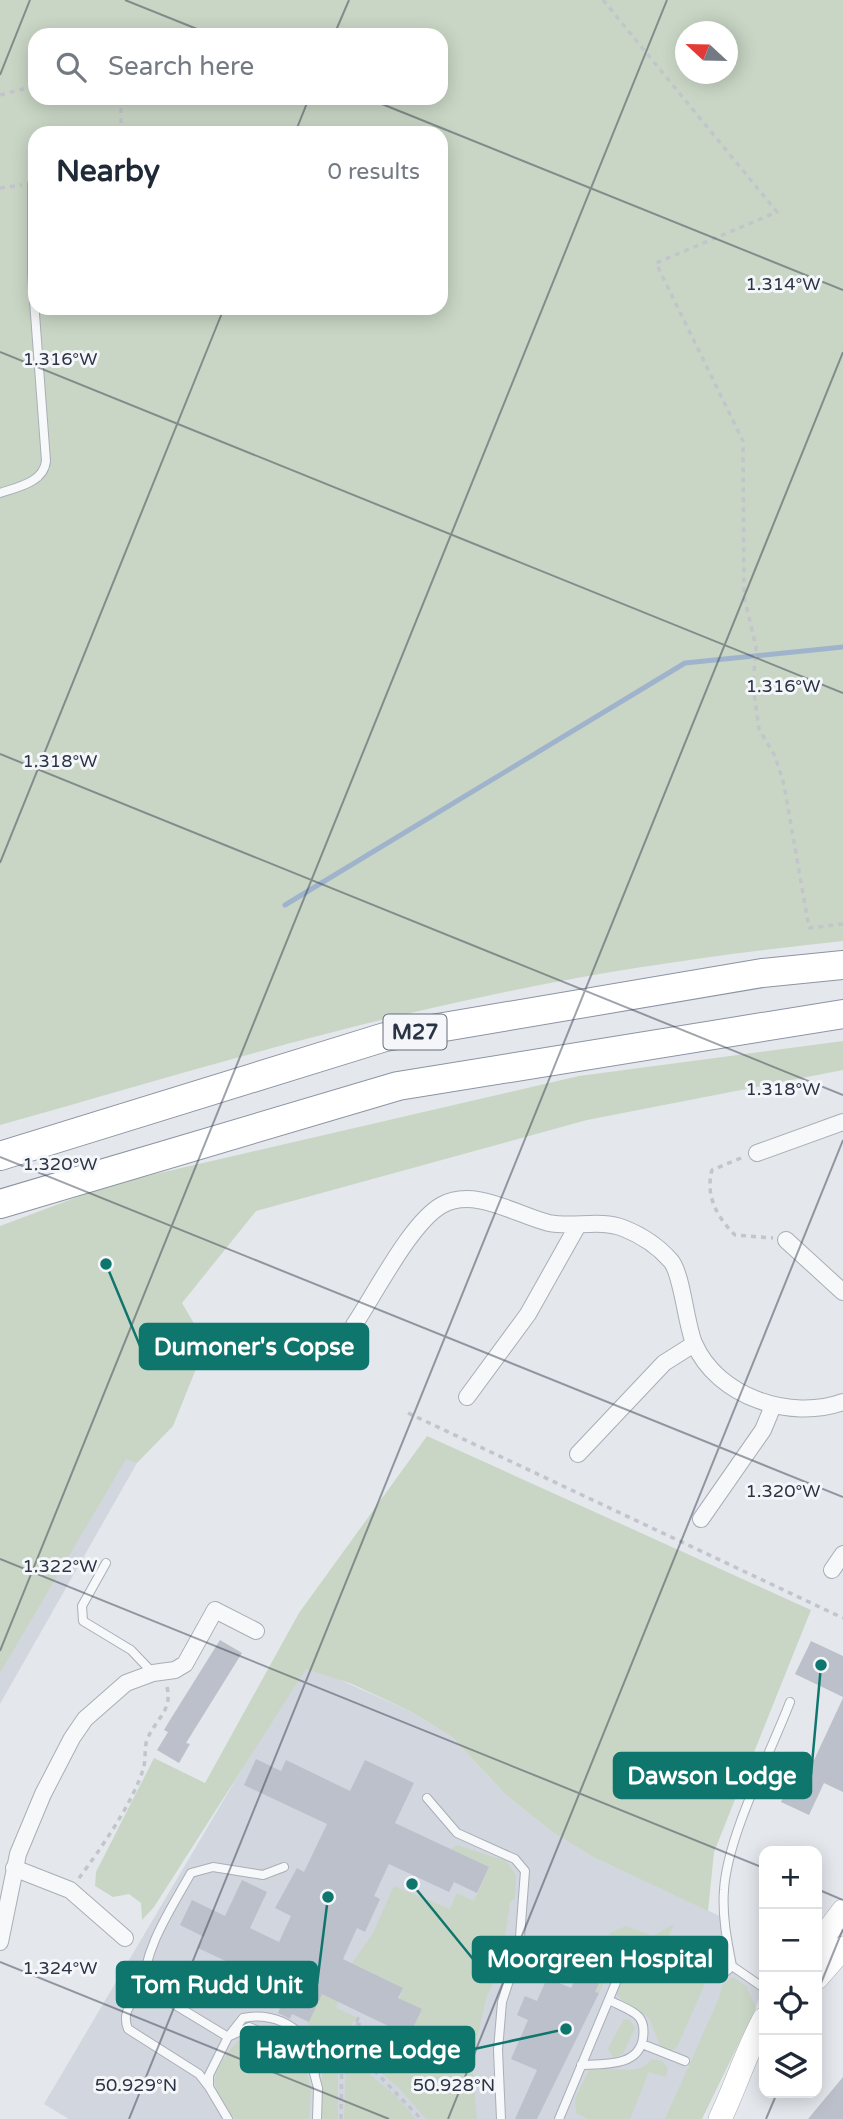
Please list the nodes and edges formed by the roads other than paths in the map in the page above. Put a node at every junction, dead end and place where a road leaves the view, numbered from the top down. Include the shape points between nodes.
1 (35, 315) edge
2 (0, 493) edge
3 (843, 965) edge
4 (843, 1014) edge
5 (843, 1122) edge
6 (757, 1153) road end
7 (0, 1156) edge
8 (0, 1204) edge
9 (578, 1225) junction
10 (786, 1240) road end
11 (843, 1292) edge
12 (355, 1325) dead end
13 (694, 1344) junction
14 (467, 1397) dead end
15 (843, 1402) edge
16 (773, 1406) junction
17 (578, 1454) dead end
18 (701, 1519) dead end
19 (843, 1554) edge
20 (106, 1563) dead end
21 (832, 1570) dead end
22 (256, 1631) dead end
23 (153, 1673) junction
24 (790, 1702) dead end
25 (428, 1798) dead end
26 (284, 1867) dead end
27 (15, 1868) junction
28 (843, 1911) edge
29 (125, 1938) dead end
30 (822, 1938) edge
31 (0, 1942) edge
32 (843, 1948) edge
33 (732, 1966) junction
34 (622, 1968) dead end
35 (822, 1972) edge
36 (721, 1976) dead end
37 (759, 1985) edge
38 (142, 1994) junction
39 (609, 2000) junction
40 (759, 2028) edge
41 (228, 2037) junction
42 (642, 2044) junction
43 (759, 2054) edge
44 (685, 2061) dead end
45 (582, 2065) junction
46 (315, 2073) junction
47 (209, 2087) junction
48 (734, 2089) junction
49 (228, 2119) edge
50 (317, 2119) edge
51 (501, 2119) edge
52 (559, 2119) edge
53 (720, 2119) edge

1 - 2 lane via 45,472
3 - 7 highway, M27 via 762,973 385,1037
4 - 8 highway, M27 via 398,1086
5 - 6 street
9 - 12 street via 550,1223 467,1198 442,1205 416,1227
9 - 13 street via 620,1227 648,1241 673,1263
9 - 14 street via 528,1314
10 - 11 street
13 - 16 street via 715,1374
13 - 17 street via 664,1363
15 - 16 street via 821,1410
16 - 18 street via 763,1430
19 - 21 street
20 - 23 lane via 82,1606 83,1621 131,1650
22 - 23 street via 215,1610 185,1664
23 - 27 street via 126,1683 85,1719 43,1794
24 - 33 lane via 731,1850 724,1890
25 - 51 lane via 457,1833 515,1859 524,1871 519,1950 502,2002 498,2050
26 - 38 lane via 263,1875 212,1867 191,1873 151,1944
27 - 29 street via 70,1891
27 - 31 street
28 - 30 main road
32 - 35 main road
33 - 36 lane
33 - 37 lane
34 - 39 lane
38 - 41 lane via 157,1994
38 - 47 lane via 126,2015 128,2029 199,2074
39 - 42 lane via 639,2017 644,2028
39 - 45 lane
40 - 48 main road
41 - 46 lane via 258,2028 301,2049
41 - 46 lane via 243,2018 266,2017 302,2034 316,2057
41 - 47 lane via 209,2076
42 - 44 lane
42 - 45 lane via 634,2057
43 - 48 main road
45 - 52 lane
46 - 50 lane
47 - 49 lane
48 - 53 main road

